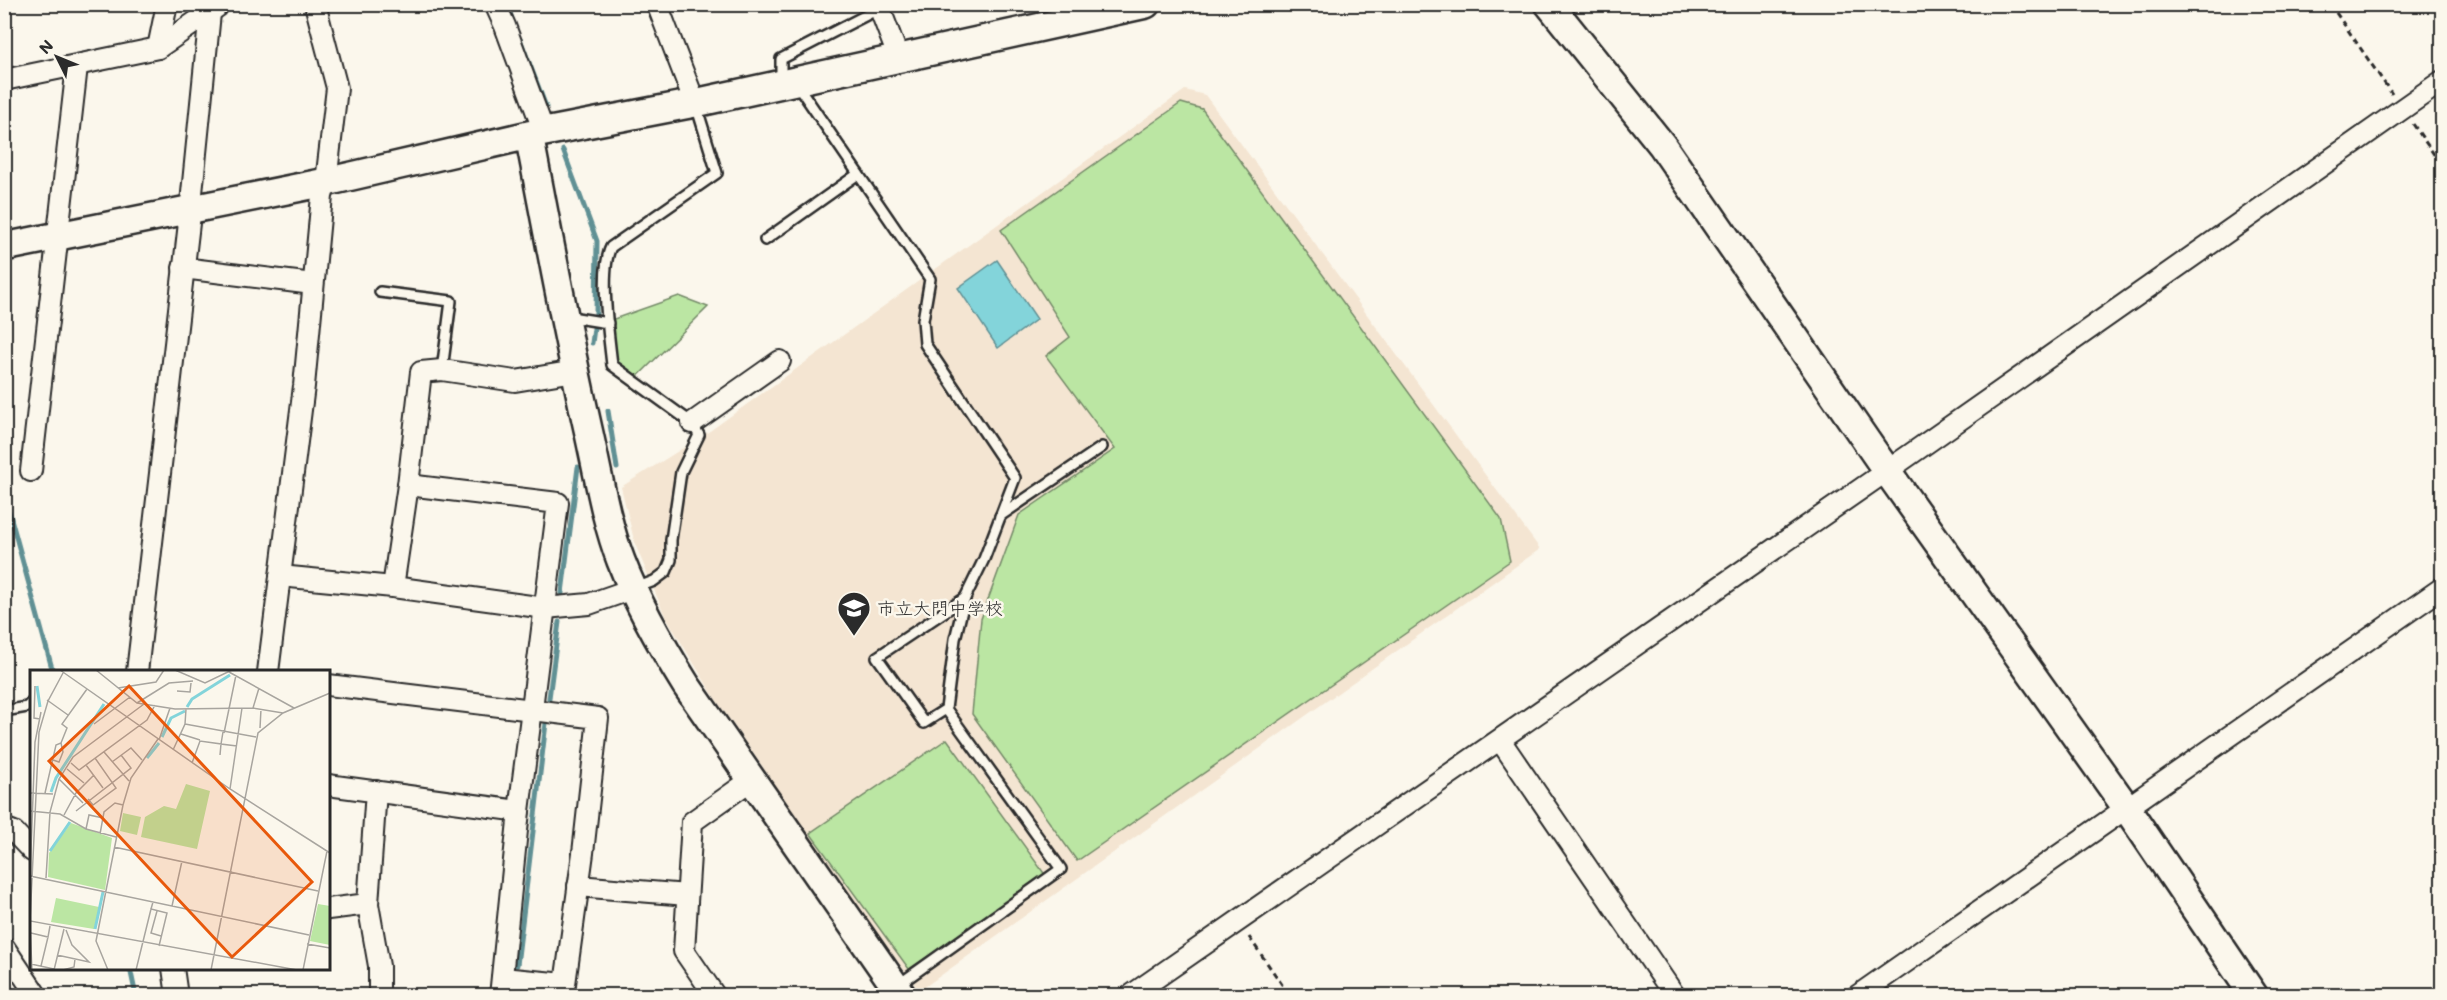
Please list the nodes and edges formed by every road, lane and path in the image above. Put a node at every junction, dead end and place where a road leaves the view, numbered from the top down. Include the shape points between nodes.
1 (167, 4) edge
2 (315, 4) edge
3 (495, 4) edge
4 (657, 4) edge
5 (1146, 4) edge
6 (1549, 4) edge
7 (2330, 4) edge
8 (881, 6) edge
9 (215, 9) edge
10 (158, 48) junction
11 (899, 59) junction
12 (77, 66) junction
13 (4, 80) edge
14 (2442, 81) edge
15 (788, 83) junction
16 (695, 102) junction
17 (2402, 108) junction
18 (537, 134) junction
19 (2442, 166) edge
20 (858, 174) junction
21 (326, 182) junction
22 (189, 209) junction
23 (56, 237) junction
24 (765, 240) dead end
25 (4, 248) edge
26 (183, 268) junction
27 (313, 284) junction
28 (380, 292) dead end
29 (564, 318) junction
30 (608, 323) junction
31 (780, 361) dead end
32 (442, 370) junction
33 (574, 371) junction
34 (692, 423) junction
35 (1102, 447) dead end
36 (31, 471) dead end
37 (1887, 471) junction
38 (408, 485) junction
39 (1000, 516) junction
40 (280, 576) junction
41 (393, 587) junction
42 (2442, 588) edge
43 (632, 589) junction
44 (965, 598) junction
45 (545, 608) junction
46 (137, 670) edge
47 (268, 670) edge
48 (330, 685) edge
49 (30, 704) edge
50 (531, 709) junction
51 (946, 709) junction
52 (4, 711) edge
53 (1500, 740) junction
54 (751, 780) junction
55 (330, 786) edge
56 (376, 791) junction
57 (2126, 807) junction
58 (519, 811) junction
59 (4, 828) edge
60 (30, 849) edge
61 (579, 886) junction
62 (687, 895) junction
63 (368, 904) junction
64 (330, 909) edge
65 (1238, 920) junction
66 (4, 947) edge
67 (26, 965) edge
68 (173, 970) edge
69 (501, 987) edge
70 (899, 991) edge
71 (37, 996) edge
72 (177, 996) edge
73 (379, 996) edge
74 (715, 996) edge
75 (1130, 996) edge
76 (1290, 996) edge
77 (1675, 996) edge
78 (1857, 996) edge
79 (2254, 996) edge

1 - 10 street
2 - 21 street via 337,88
3 - 18 street
4 - 16 street
5 - 11 street
6 - 37 street via 1662,145
7 - 17 path
8 - 11 street
8 - 15 lane via 781,59
9 - 10 street
9 - 22 street
10 - 12 street
11 - 15 street
12 - 13 street
12 - 23 street
14 - 17 street
15 - 16 street
15 - 20 lane
16 - 18 street
16 - 30 lane via 717,173 611,247 606,257
17 - 19 path
17 - 37 street
18 - 21 street
18 - 29 street
20 - 24 lane
20 - 39 lane via 930,279 923,320 926,344 1016,478
21 - 22 street
21 - 27 street
22 - 23 street
22 - 26 street
23 - 25 street
23 - 36 street
26 - 27 street
26 - 46 street
27 - 40 street
28 - 32 lane via 451,301
29 - 30 lane
29 - 33 street
30 - 34 lane via 612,365
31 - 34 street
32 - 33 street via 515,381
32 - 38 street via 421,372
33 - 43 street via 607,513
34 - 43 lane via 699,435 681,472 671,560 666,572 654,581
35 - 39 lane
37 - 53 street
37 - 57 street
38 - 41 street
38 - 45 street via 558,502
39 - 44 lane
40 - 41 street
40 - 47 street
41 - 45 street
42 - 57 street
43 - 45 street via 590,604
43 - 54 street via 656,638
44 - 51 lane
44 - 51 lane via 877,657 924,723
45 - 50 street
48 - 50 street
49 - 52 lane
50 - 58 street
50 - 61 street via 598,718
51 - 70 lane via 1060,869
53 - 65 street
53 - 77 street
54 - 62 street via 692,822
54 - 70 street
55 - 56 street
56 - 58 street
56 - 63 street
57 - 78 street
57 - 79 street
58 - 69 street
59 - 60 street via 14,832
61 - 62 street
61 - 69 street via 565,984
62 - 74 street via 684,951
63 - 64 street
63 - 73 street via 379,966
65 - 75 street
65 - 76 path
66 - 67 street
67 - 71 street
68 - 72 street

